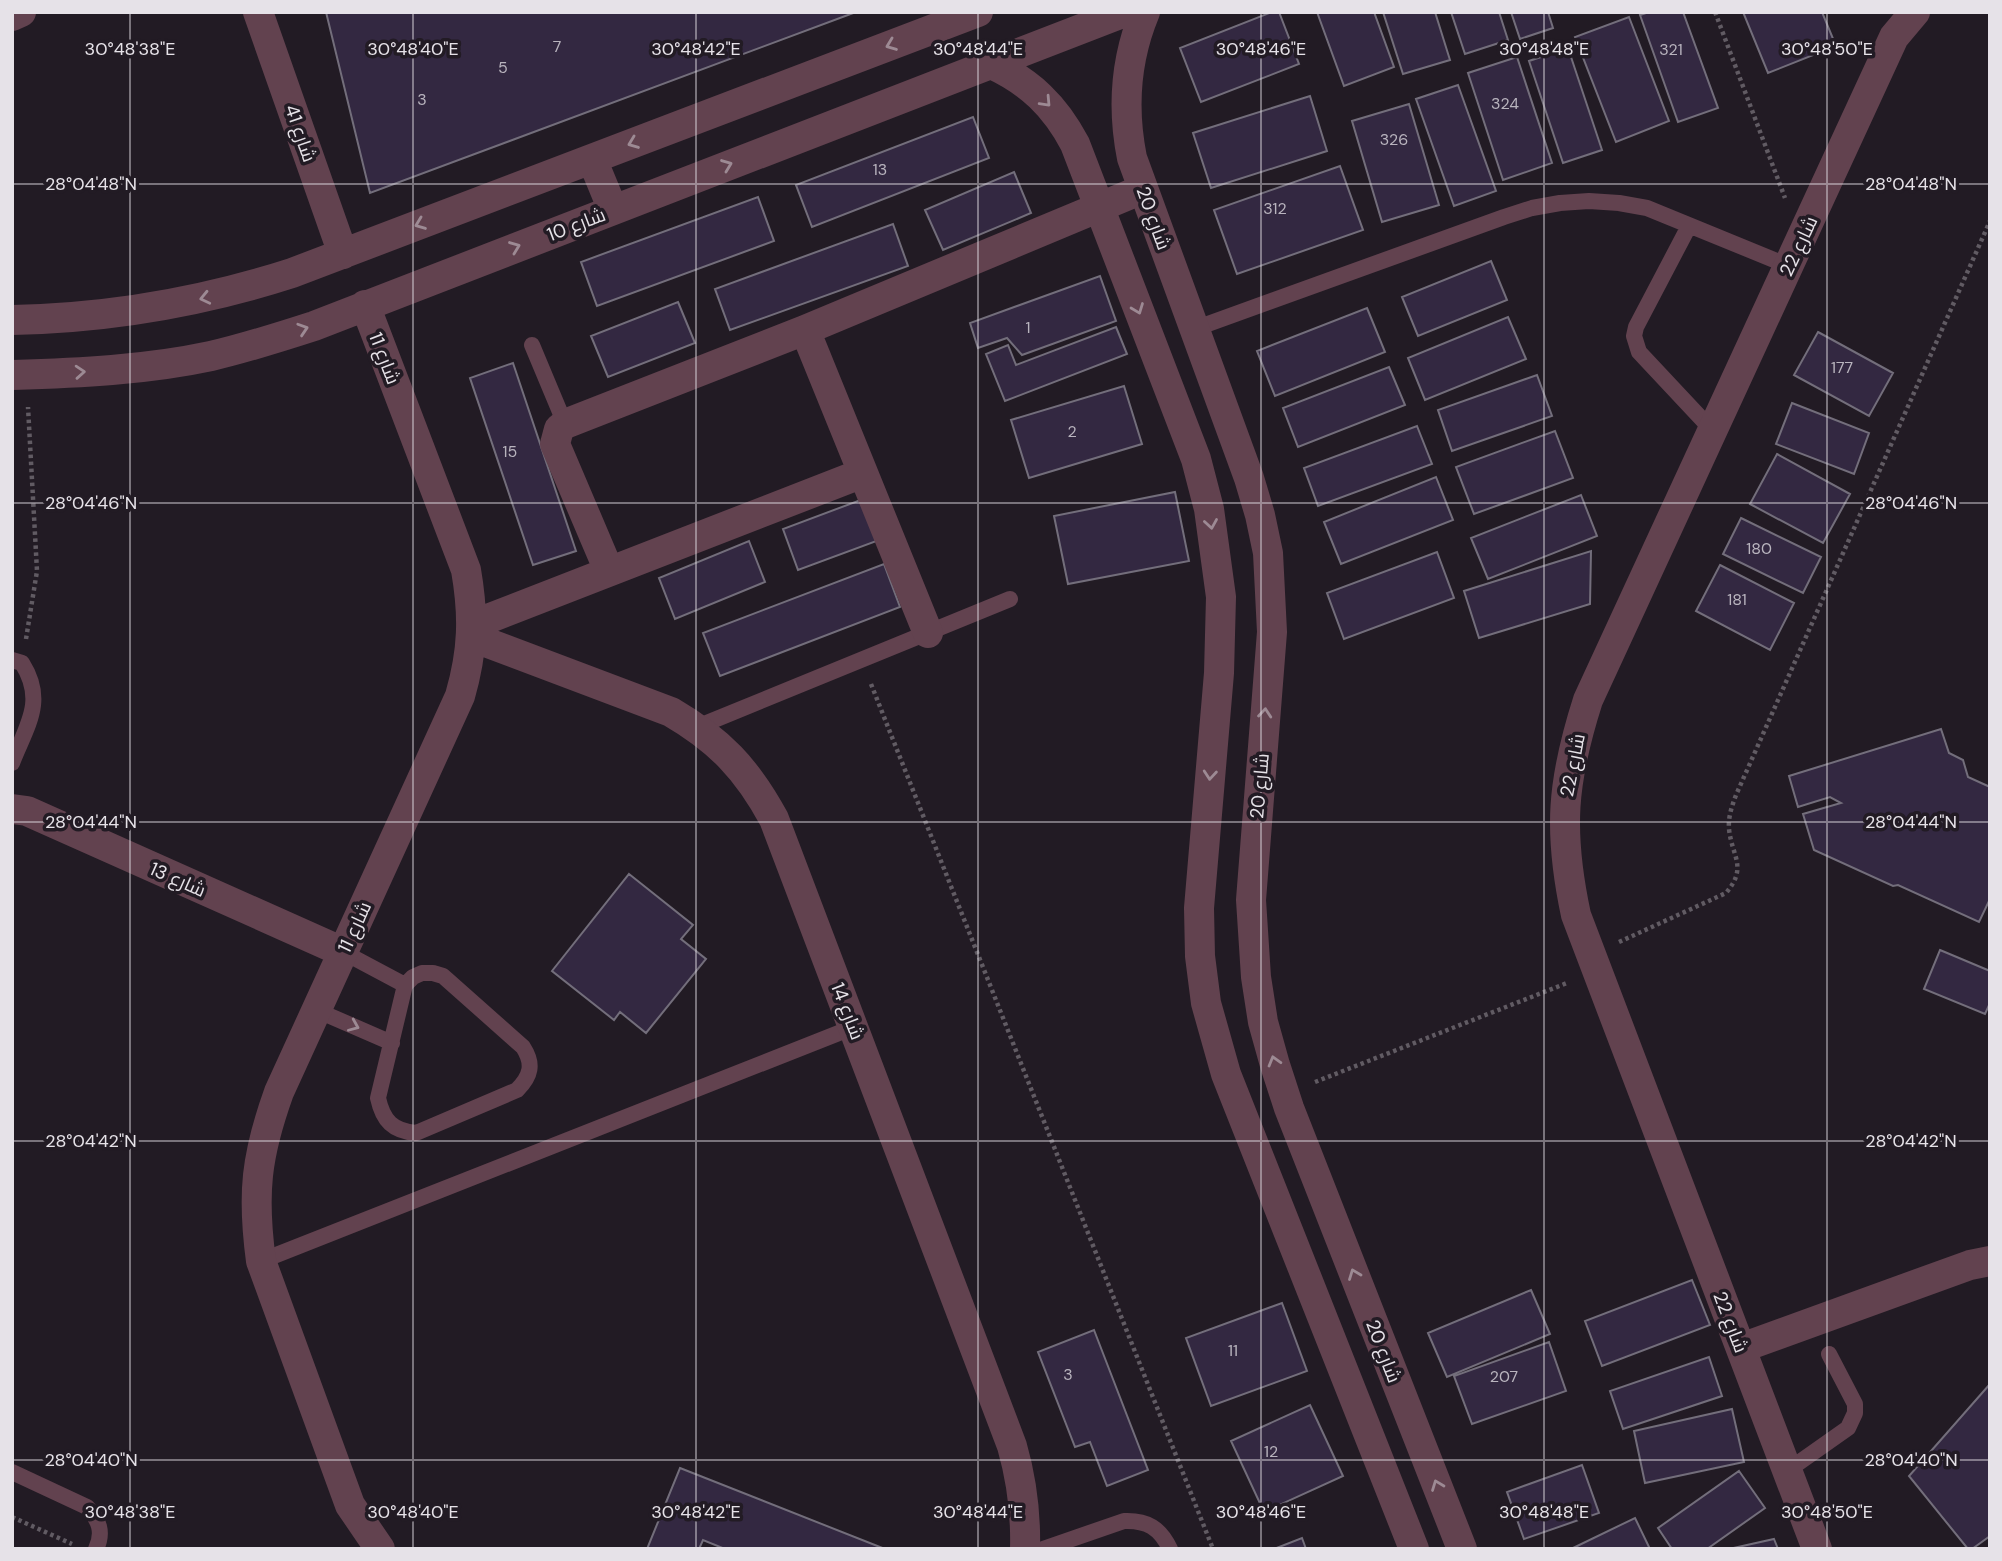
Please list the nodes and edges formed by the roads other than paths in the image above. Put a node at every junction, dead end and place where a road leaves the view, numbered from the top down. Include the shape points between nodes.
1 (21, 12) edge
2 (258, 12) edge
3 (978, 12) edge
4 (1125, 12) edge
5 (1145, 12) edge
6 (1915, 12) edge
7 (12, 16) edge
8 (991, 64) junction
9 (592, 159) junction
10 (1143, 189) junction
11 (1098, 208) junction
12 (613, 209) junction
13 (1689, 226) junction
14 (1795, 253) junction
15 (343, 254) junction
16 (365, 305) junction
17 (12, 320) edge
18 (1194, 329) junction
19 (805, 330) junction
20 (532, 345) dead end
21 (19, 375) edge
22 (565, 424) junction
23 (1713, 430) junction
24 (863, 473) junction
25 (609, 571) junction
26 (1010, 599) dead end
27 (472, 631) junction
28 (928, 633) junction
29 (17, 662) edge
30 (697, 727) junction
31 (12, 763) edge
32 (12, 809) edge
33 (343, 953) junction
34 (405, 985) junction
35 (316, 1010) junction
36 (854, 1027) junction
37 (392, 1043) junction
38 (261, 1261) junction
39 (1990, 1261) edge
40 (1741, 1348) junction
41 (1829, 1354) dead end
42 (1787, 1471) junction
43 (12, 1472) edge
44 (1066, 1545) edge
45 (96, 1549) edge
46 (380, 1549) edge
47 (1025, 1549) edge
48 (1043, 1549) edge
49 (1170, 1549) edge
50 (1414, 1549) edge
51 (1462, 1549) edge
52 (1817, 1549) edge

1 - 7 street
2 - 15 street, شارع 41
3 -> 9 street
4 - 8 street, شارع 10
5 - 10 street, شارع 20 via 1132,51 1125,104 1132,158
6 - 14 street, شارع 22 via 1894,37
8 -> 11 street via 1032,88 1057,114 1074,144
12 -> 8 street, شارع 10
9 - 12 street
9 -> 15 street
10 - 11 street
10 - 18 street, شارع 20
11 - 19 street
11 -> 50 street via 1196,459 1217,559 1221,635 1199,908 1206,1003 1226,1074
16 -> 12 street, شارع 10
13 - 14 lane
13 - 18 lane via 1647,208 1619,203 1589,201 1532,208
13 - 23 lane via 1634,336 1639,352
14 - 23 street, شارع 22
15 -> 17 street via 187,303
21 -> 16 street, شارع 10 via 156,365 210,356 314,326
16 - 27 street, شارع 11 via 466,569
51 -> 18 street, شارع 20 via 1284,1094 1264,1022 1252,939 1252,861 1272,632 1268,554 1249,478
19 - 22 street
19 - 24 street
20 - 22 lane
22 - 25 street via 555,436 555,444
23 - 40 street, شارع 22 via 1588,700 1566,784 1563,828 1566,872 1576,915
24 - 25 street
24 - 28 street
25 - 27 street
26 - 28 lane
27 - 30 street, شارع 14 via 643,700
27 - 33 street, شارع 11 via 460,696
28 - 30 lane
29 - 31 lane via 33,685 34,708
30 - 36 street, شارع 14 via 721,746 760,792
32 - 33 street, شارع 13 via 27,811
33 - 34 lane
33 - 35 street, شارع 11
34 - 37 lane
34 - 37 lane via 422,973 443,976 523,1047 531,1069 517,1090 416,1133 402,1132 389,1125 379,1098
35 -> 37 lane
35 - 38 street, شارع 11 via 264,1133 257,1175
36 - 38 lane
36 - 47 street, شارع 14 via 1012,1446 1022,1481
38 - 46 street, شارع 11 via 351,1505
39 - 40 street
40 - 42 street, شارع 22
41 - 42 lane via 1855,1404 1853,1421
42 - 52 street, شارع 22
43 - 45 lane via 87,1507 100,1527
44 - 48 lane
44 - 49 lane via 1125,1521 1136,1521 1157,1529

